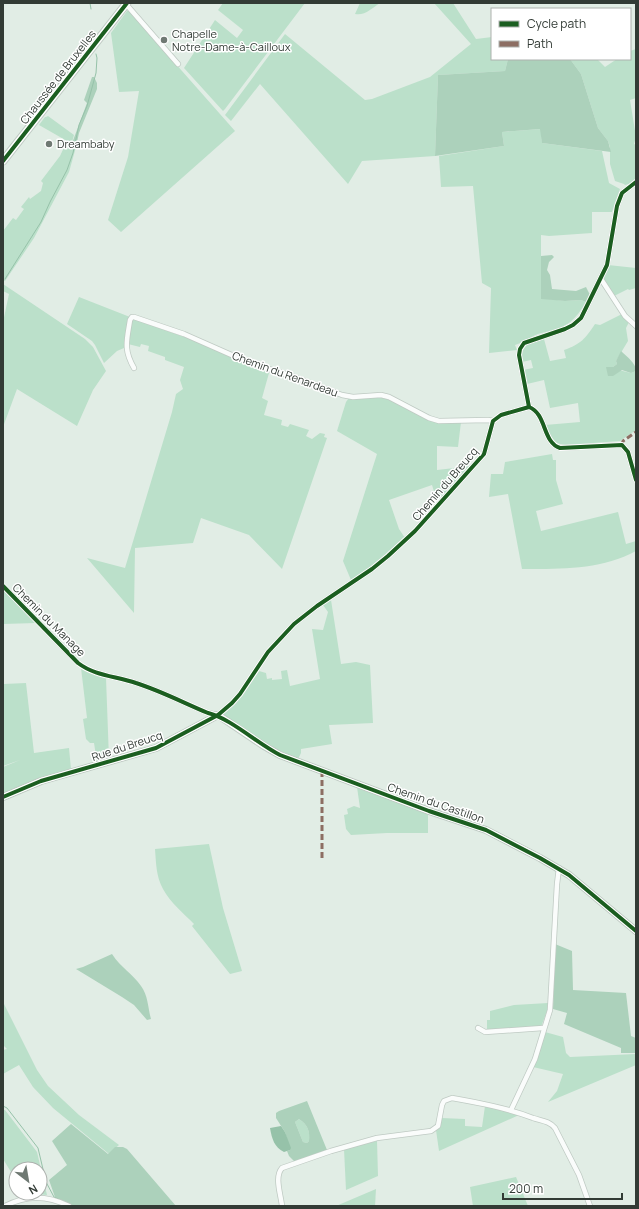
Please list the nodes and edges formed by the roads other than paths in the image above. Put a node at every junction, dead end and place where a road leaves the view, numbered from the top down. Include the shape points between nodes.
1 (126, 3) edge
2 (178, 64) dead end
3 (3, 161) edge
4 (636, 182) edge
5 (601, 278) junction
6 (636, 326) edge
7 (134, 368) dead end
8 (529, 407) junction
9 (493, 421) junction
10 (636, 480) edge
11 (3, 586) edge
12 (286, 632) joint
13 (218, 715) junction
14 (3, 797) edge
15 (559, 868) junction
16 (636, 931) edge
17 (478, 1028) dead end
18 (544, 1028) junction
19 (512, 1110) junction
20 (5, 1206) edge
21 (69, 1206) edge
22 (282, 1206) edge
23 (590, 1206) edge

1 - 2 street
1 - 3 main road, Chaussée de Bruxelles
4 - 5 street via 622,193 617,206 607,265
5 - 6 street via 625,316
5 - 8 street via 581,318 556,333 524,343 520,349
7 - 9 street, Chemin du Renardeau via 128,359 126,348 132,317 191,337 252,364 342,395 389,397 439,421
8 - 9 street via 501,415
8 - 10 street via 539,416 555,446 622,446 628,452
9 - 12 street, Chemin du Breucq via 484,454 415,531 388,556 304,616
11 - 13 street, Chemin du Manage via 87,669 137,683
12 - 13 street, Rue du Breucq via 268,652 240,694
13 - 14 street, Rue du Breucq via 156,748 41,781
13 - 15 street, Chemin du Castillon via 280,755 429,811 475,825
15 - 16 street, Chemin du Castillon
15 - 18 street via 550,1010
17 - 18 street via 485,1032
18 - 19 street via 535,1058
19 - 22 street via 448,1099 442,1105 438,1126 430,1132 377,1138 282,1168 278,1175
19 - 23 street via 546,1121 555,1128 579,1175
20 - 21 street via 33,1198 56,1200

